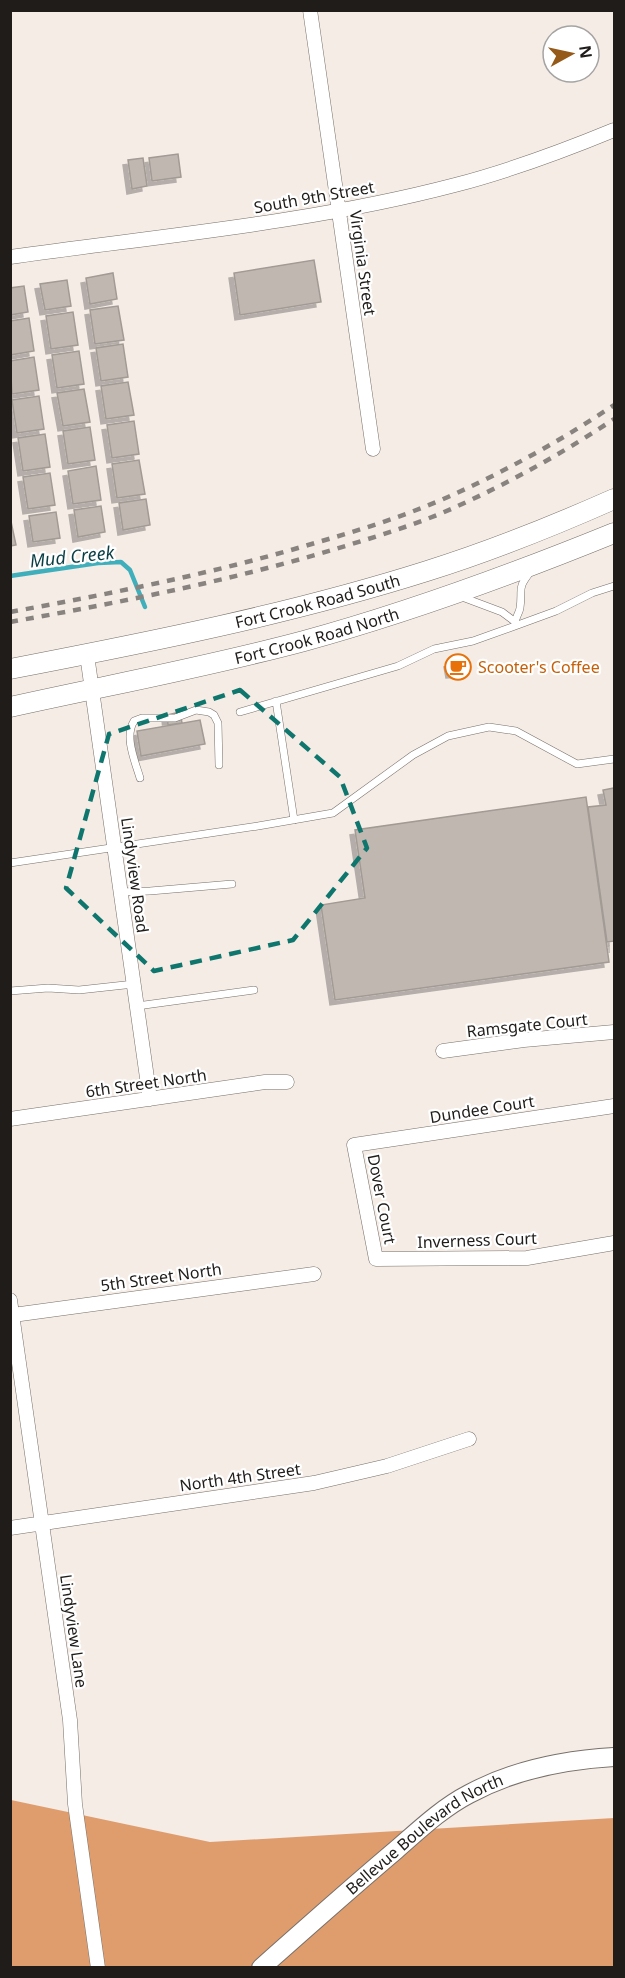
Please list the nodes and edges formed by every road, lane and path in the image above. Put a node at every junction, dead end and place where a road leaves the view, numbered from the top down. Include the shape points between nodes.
1 (310, 10) edge
2 (615, 130) edge
3 (339, 211) junction
4 (10, 257) edge
5 (373, 449) dead end
6 (615, 499) edge
7 (615, 533) edge
8 (536, 564) junction
9 (615, 586) edge
10 (456, 594) junction
11 (515, 624) junction
12 (87, 655) junction
13 (10, 669) edge
14 (92, 689) junction
15 (276, 701) junction
16 (10, 706) edge
17 (240, 711) dead end
18 (615, 759) edge
19 (219, 765) dead end
20 (140, 778) dead end
21 (294, 820) junction
22 (115, 848) junction
23 (10, 863) edge
24 (232, 884) dead end
25 (121, 892) junction
26 (134, 984) junction
27 (254, 990) dead end
28 (10, 991) edge
29 (137, 1006) junction
30 (615, 1032) edge
31 (443, 1051) dead end
32 (287, 1082) dead end
33 (150, 1099) junction
34 (615, 1106) edge
35 (10, 1119) edge
36 (354, 1145) joint
37 (615, 1243) edge
38 (376, 1260) joint
39 (314, 1274) dead end
40 (10, 1300) edge
41 (13, 1315) junction
42 (469, 1439) dead end
43 (42, 1523) junction
44 (10, 1528) edge
45 (615, 1757) edge
46 (98, 1968) edge
47 (261, 1968) edge

1 - 3 street, Virginia Street
2 - 3 street, South 9th Street via 457,185
3 - 4 street, South 9th Street
3 - 5 street, Virginia Street
6 - 12 main road, Fort Crook Road South via 549,528 385,584
7 - 8 main road, Fort Crook Road North
8 - 10 main road, Fort Crook Road North
8 - 11 lane via 520,590
9 - 11 lane
10 - 11 lane via 502,612
10 - 14 main road, Fort Crook Road North via 282,647
11 - 15 lane via 434,649 398,666
12 - 13 main road, Fort Crook Road South
12 - 14 street, Lindyview Road
14 - 16 main road, Fort Crook Road North
14 - 22 street, Lindyview Road
15 - 17 lane
15 - 21 lane
18 - 21 lane via 577,764 516,731 489,727 448,736 413,755 333,813
19 - 20 lane via 218,723 214,715 196,710 175,718 142,718 134,721 130,735
21 - 22 lane
22 - 23 lane
22 - 25 street, Lindyview Road
24 - 25 lane
25 - 26 street, Lindyview Road
26 - 28 lane
26 - 29 street, Lindyview Road
27 - 29 lane
29 - 33 street, Lindyview Road
30 - 31 street, Ramsgate Court
32 - 33 street, 6th Street North
33 - 35 street, 6th Street North
34 - 36 street, Dundee Court
36 - 38 street, Dover Court
37 - 38 street, Inverness Court via 527,1258
39 - 41 street, 5th Street North
40 - 41 street, Lindyview Lane
41 - 43 street, Lindyview Lane
42 - 43 street, North 4th Street via 387,1466 314,1483
43 - 44 street, North 4th Street
43 - 46 street, Lindyview Lane via 70,1720 75,1804
45 - 47 main road, Bellevue Boulevard North via 528,1770 468,1794 447,1807

